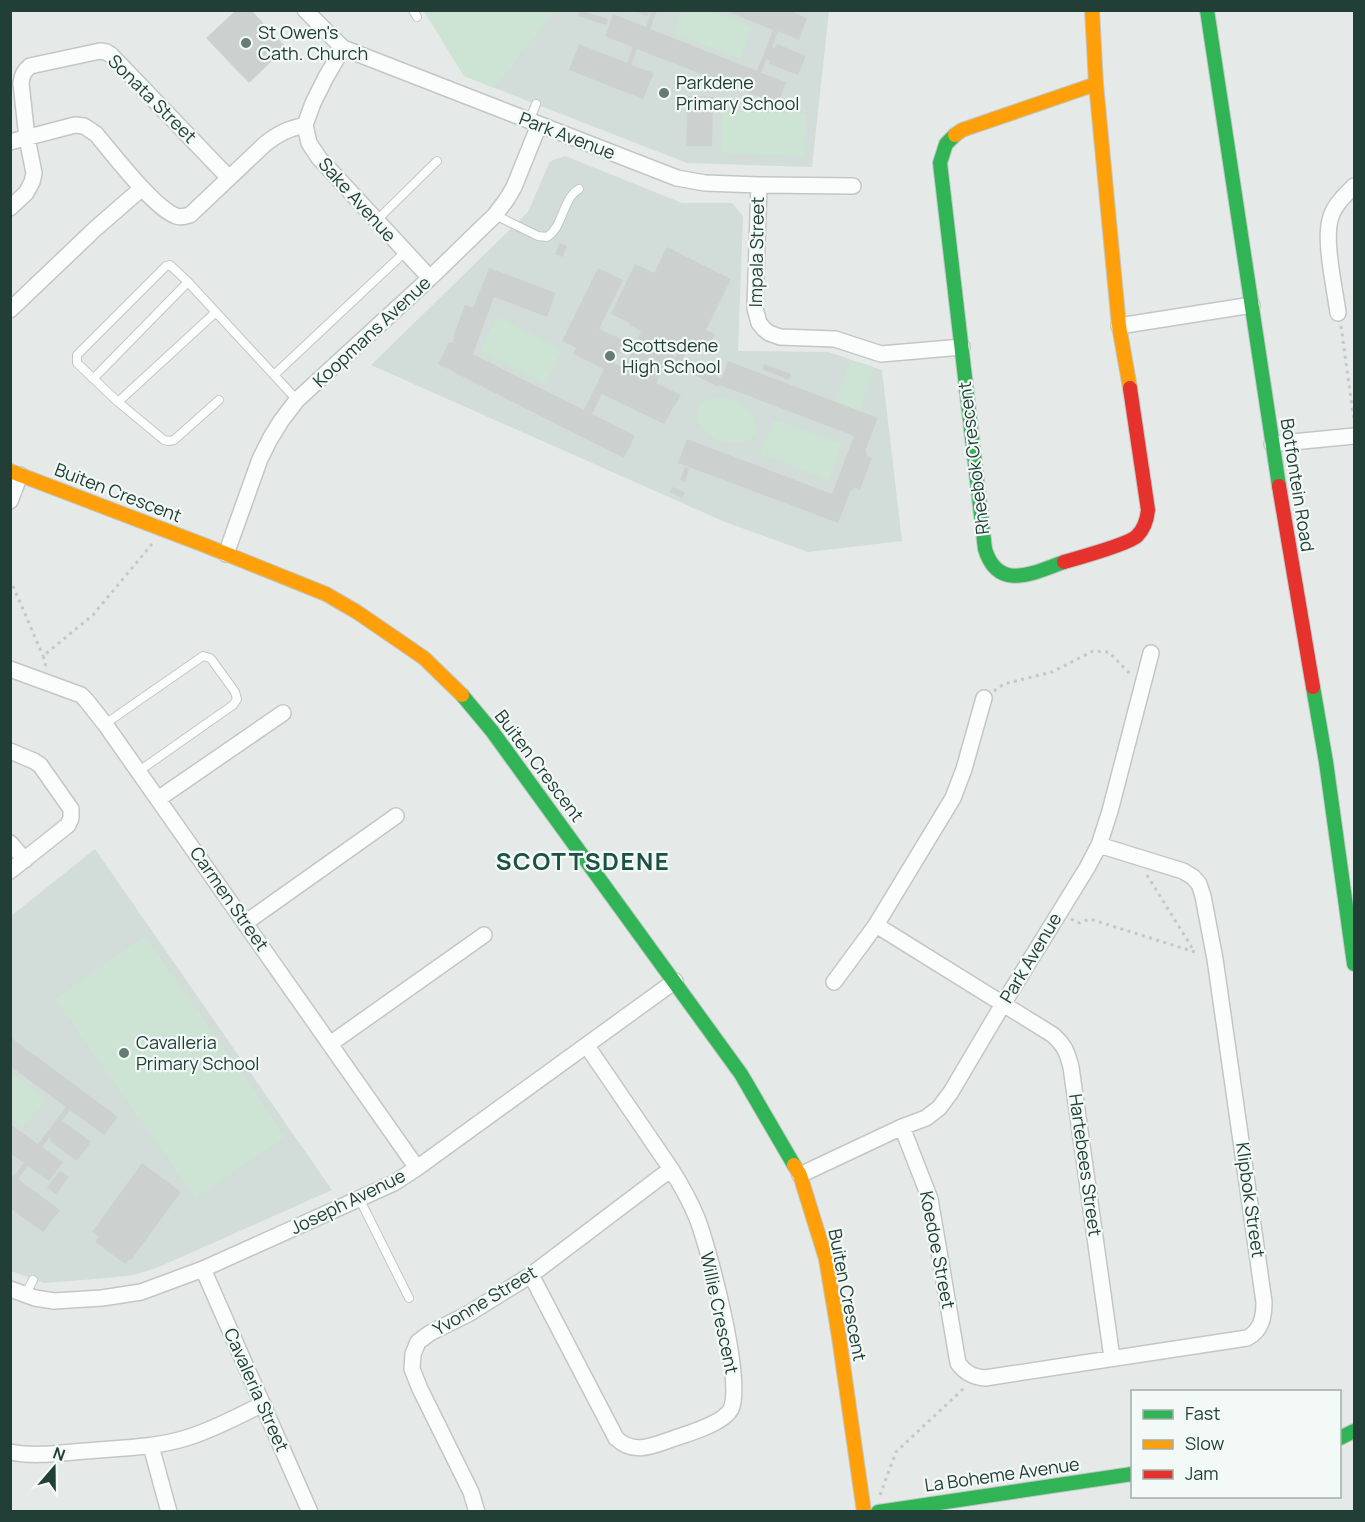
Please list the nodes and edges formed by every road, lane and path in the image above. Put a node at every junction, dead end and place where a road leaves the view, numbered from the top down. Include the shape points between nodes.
1 (304, 10) edge
2 (1092, 10) edge
3 (1207, 10) edge
4 (343, 48) junction
5 (1096, 84) junction
6 (536, 104) dead end
7 (534, 123) junction
8 (304, 125) junction
9 (27, 138) junction
10 (10, 142) edge
11 (437, 161) dead end
12 (229, 178) junction
13 (759, 185) junction
14 (853, 186) dead end
15 (1354, 186) edge
16 (142, 188) junction
17 (579, 189) dead end
18 (10, 208) edge
19 (495, 215) junction
20 (376, 220) junction
21 (566, 223) dead end
22 (554, 230) junction
23 (405, 252) junction
24 (430, 279) junction
25 (188, 282) junction
26 (1252, 305) junction
27 (10, 310) edge
28 (216, 312) junction
29 (1338, 313) joint
30 (1119, 326) junction
31 (962, 346) junction
32 (274, 375) junction
33 (93, 379) junction
34 (219, 400) dead end
35 (297, 400) junction
36 (118, 402) junction
37 (1354, 426) edge
38 (1354, 436) edge
39 (1272, 444) junction
40 (15, 473) edge
41 (10, 501) edge
42 (155, 540) dead end
43 (226, 554) junction
44 (10, 579) edge
45 (1151, 653) dead end
46 (43, 656) junction
47 (46, 663) dead end
48 (10, 669) edge
49 (1143, 681) junction
50 (984, 698) joint
51 (283, 713) dead end
52 (105, 723) junction
53 (10, 751) edge
54 (139, 771) junction
55 (158, 799) junction
56 (396, 816) dead end
57 (10, 843) edge
58 (1099, 845) junction
59 (1137, 857) junction
60 (25, 860) junction
61 (10, 871) edge
62 (1058, 915) junction
63 (245, 923) junction
64 (876, 925) junction
65 (484, 935) dead end
66 (1195, 952) junction
67 (1215, 959) junction
68 (1354, 964) edge
69 (675, 981) junction
70 (834, 982) dead end
71 (1003, 1004) junction
72 (330, 1044) junction
73 (587, 1046) junction
74 (902, 1127) junction
75 (417, 1168) junction
76 (671, 1169) junction
77 (800, 1175) junction
78 (359, 1198) junction
79 (203, 1269) junction
80 (531, 1275) junction
81 (33, 1280) dead end
82 (10, 1289) edge
83 (26, 1295) junction
84 (409, 1298) dead end
85 (1112, 1358) junction
86 (967, 1373) junction
87 (263, 1404) junction
88 (151, 1446) junction
89 (10, 1452) edge
90 (1131, 1474) edge
91 (879, 1497) dead end
92 (170, 1512) edge
93 (310, 1512) edge
94 (477, 1512) edge
95 (864, 1512) edge
96 (878, 1512) edge

1 - 4 street, Park Avenue
2 - 5 street, Rheebok Crescent
3 - 26 street, Botfontein Road
4 - 7 street, Park Avenue
4 - 8 street
5 - 30 street, Rheebok Crescent
5 - 31 street, Rheebok Crescent via 962,129 950,137 943,149 940,164
6 - 7 lane
7 - 13 street, Park Avenue via 677,178
7 - 19 street, Koopmans Avenue via 514,187
8 - 12 street via 278,134
8 - 20 street, Sake Avenue via 318,158
9 - 10 street
9 - 12 street, Sonata Street via 21,83 25,70 106,52
9 - 16 street via 84,126 96,134
9 - 18 street via 34,173 32,182
11 - 20 lane
12 - 16 street via 190,215 182,217 174,216
13 - 14 street, Park Avenue
13 - 31 street, Impala Street via 755,308 756,316 769,333 835,339 881,354
15 - 29 street via 1335,207 1330,220 1328,239
16 - 27 street
17 - 22 lane
19 - 22 lane via 538,236 547,237
19 - 24 street, Koopmans Avenue
20 - 23 street, Sake Avenue
21 - 22 lane
23 - 24 street, Sake Avenue
23 - 32 lane
24 - 35 street, Koopmans Avenue
25 - 28 lane
25 - 33 lane
25 - 33 lane via 172,266 166,266 78,352 77,363
26 - 30 street
26 - 39 street, Botfontein Road
28 - 32 lane
28 - 36 lane
29 - 37 path
30 - 31 street, Rheebok Crescent via 1147,523 1134,538 1014,576 1004,575 987,560
32 - 35 lane
33 - 36 lane
34 - 36 lane via 168,441
35 - 43 street, Koopmans Avenue via 260,459
38 - 39 street
39 - 68 street, Botfontein Road via 1326,762
40 - 41 street
40 - 43 street, Buiten Crescent
42 - 46 path via 93,615
43 - 69 street, Buiten Crescent via 326,594 424,658 492,731
44 - 46 path
45 - 49 street, Park Avenue
46 - 47 path
48 - 52 street, Carmen Street via 81,695
49 - 50 path via 1109,652 1093,651 1052,672 1004,684
49 - 58 street, Park Avenue
50 - 64 street via 953,798
51 - 55 street
52 - 54 street, Carmen Street
52 - 54 lane via 203,656 212,660 235,692 237,699 233,705
53 - 60 street via 40,765 72,813 68,825
54 - 55 street, Carmen Street
55 - 63 street, Carmen Street
56 - 63 street
57 - 60 street
58 - 59 street, Klipbok Street
58 - 62 street, Park Avenue
59 - 66 path
59 - 67 street, Klipbok Street via 1183,871 1199,884
60 - 61 street
62 - 66 path via 1079,923 1090,919
62 - 71 street, Park Avenue
63 - 72 street, Carmen Street
64 - 70 street
64 - 71 street
65 - 72 street
66 - 67 path
67 - 85 street, Klipbok Street via 1264,1302 1262,1321 1247,1338
69 - 73 street, Joseph Avenue
69 - 77 street, Buiten Crescent via 741,1074
71 - 74 street, Park Avenue via 939,1108
71 - 85 street, Hartebees Street via 1053,1035 1067,1051
72 - 75 street, Carmen Street
73 - 75 street, Joseph Avenue
73 - 76 street, Willie Crescent
74 - 77 street, Park Avenue
74 - 86 street, Koedoe Street via 930,1199 958,1364
75 - 78 street, Joseph Avenue
76 - 80 street, Yvonne Street
76 - 80 street, Willie Crescent via 697,1219 722,1308 734,1399 723,1418 654,1445 623,1445
77 - 95 street, Buiten Crescent via 826,1259
78 - 79 street, Joseph Avenue
78 - 84 lane
79 - 83 street, Joseph Avenue via 141,1292 102,1298 54,1300
79 - 87 street, Cavaleria Street
80 - 94 street, Yvonne Street via 430,1333 418,1342 413,1354 412,1369 420,1389
81 - 83 lane
82 - 83 street, Joseph Avenue
85 - 86 street, Klipbok Street via 985,1378
86 - 91 path via 963,1389 896,1452
87 - 88 street via 203,1433
87 - 93 street, Cavaleria Street
88 - 89 street via 42,1455
88 - 92 street
90 - 96 street, La Boheme Avenue

